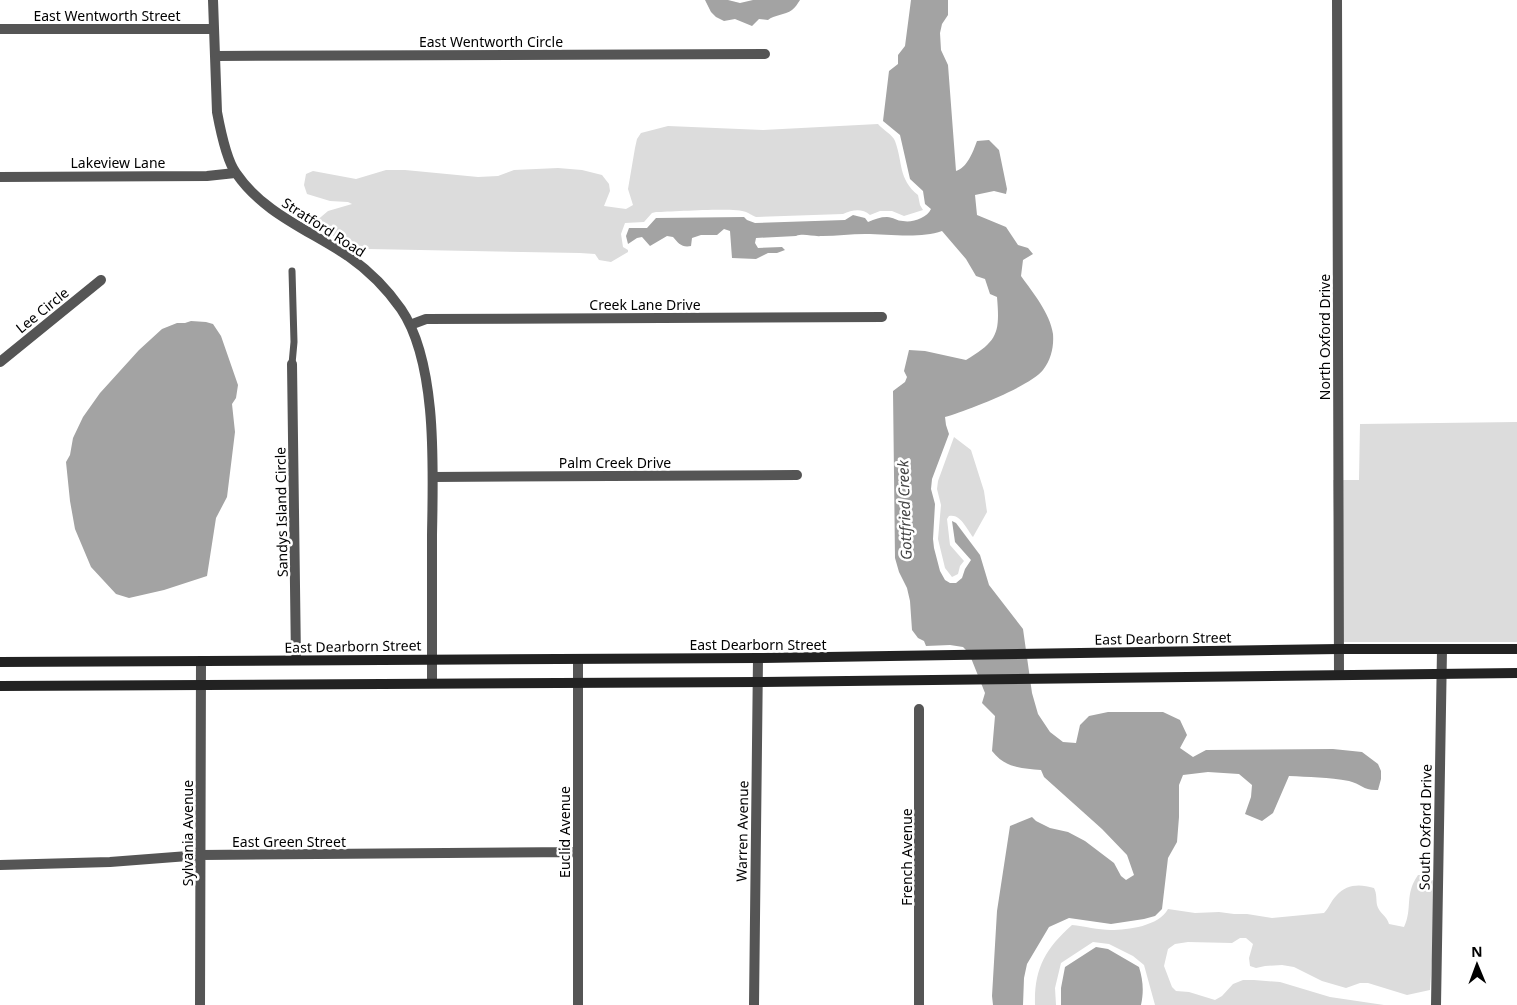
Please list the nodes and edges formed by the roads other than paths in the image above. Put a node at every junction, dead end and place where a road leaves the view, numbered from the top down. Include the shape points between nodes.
1 (213, 0) edge
2 (1337, 0) edge
3 (0, 29) edge
4 (214, 29) junction
5 (765, 54) dead end
6 (216, 56) junction
7 (235, 172) junction
8 (0, 177) edge
9 (292, 271) dead end
10 (102, 280) dead end
11 (882, 317) dead end
12 (410, 325) junction
13 (0, 362) edge
14 (292, 364) joint
15 (797, 475) dead end
16 (432, 477) junction
17 (1339, 649) junction
18 (1517, 649) edge
19 (1442, 650) junction
20 (758, 658) junction
21 (432, 659) junction
22 (578, 659) junction
23 (296, 660) junction
24 (201, 661) junction
25 (0, 662) edge
26 (1442, 673) junction
27 (1517, 673) edge
28 (1339, 674) junction
29 (578, 682) junction
30 (758, 682) junction
31 (432, 683) junction
32 (202, 685) junction
33 (0, 686) edge
34 (919, 709) dead end
35 (578, 852) junction
36 (200, 855) junction
37 (0, 865) edge
38 (200, 1005) edge
39 (578, 1005) edge
40 (754, 1005) edge
41 (919, 1005) edge
42 (1436, 1005) edge

1 - 4 street, Stratford Road
2 - 17 street, North Oxford Drive
3 - 4 street, East Wentworth Street
4 - 6 street, Stratford Road
5 - 6 street, East Wentworth Circle
6 - 7 street, Stratford Road via 219,120
7 - 8 street, Lakeview Lane via 207,176
7 - 12 street, Stratford Road via 257,197 276,212 348,256 371,274 402,310
9 - 14 lane
10 - 13 street, Lee Circle
11 - 12 street, Creek Lane Drive via 426,319
12 - 16 street, Stratford Road via 427,379
14 - 23 street, Sandys Island Circle
15 - 16 street, Palm Creek Drive
16 - 21 street, Stratford Road
17 - 19 main road, East Dearborn Street
17 - 20 main road, East Dearborn Street
17 - 28 street, North Oxford Drive
18 - 19 main road, East Dearborn Street
19 - 26 street, South Oxford Drive
20 - 22 main road, East Dearborn Street
20 - 30 street, Warren Avenue
21 - 22 main road, East Dearborn Street
21 - 23 main road, East Dearborn Street
21 - 31 street, Stratford Road
22 - 29 street, Euclid Avenue
23 - 24 main road, East Dearborn Street
24 - 25 main road, East Dearborn Street
24 - 32 street, Sylvania Avenue
26 - 27 main road
26 - 28 main road
26 - 42 street, South Oxford Drive
28 - 30 main road
29 - 30 main road
29 - 31 main road
29 - 35 street, Euclid Avenue
30 - 40 street, Warren Avenue
31 - 32 main road
32 - 33 main road
32 - 36 street, Sylvania Avenue
34 - 41 street, French Avenue
35 - 36 street, East Green Street
35 - 39 street, Euclid Avenue
36 - 37 street, East Green Street
36 - 38 street, Sylvania Avenue

